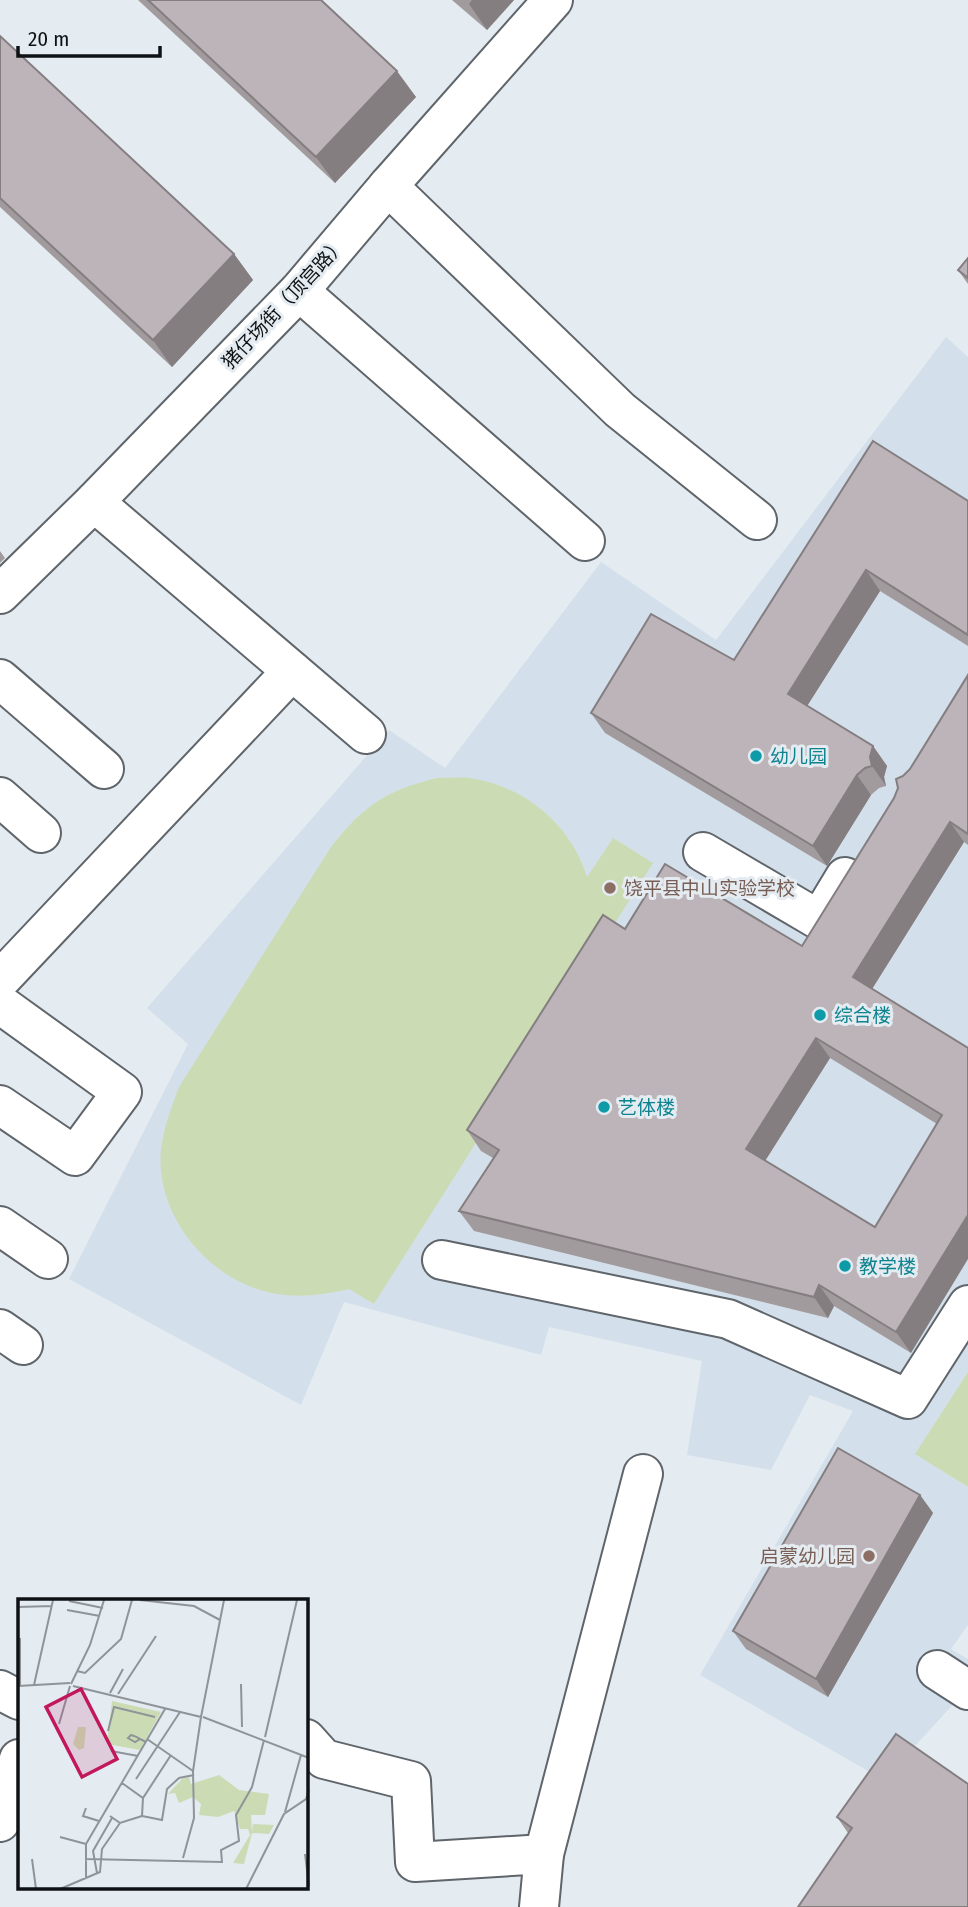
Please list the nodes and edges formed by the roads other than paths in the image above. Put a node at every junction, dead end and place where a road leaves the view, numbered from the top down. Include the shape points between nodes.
1 (553, 0) edge
2 (388, 186) junction
3 (299, 291) junction
4 (94, 502) junction
5 (757, 520) dead end
6 (585, 541) dead end
7 (0, 594) edge
8 (292, 671) junction
9 (0, 679) edge
10 (366, 734) dead end
11 (104, 769) dead end
12 (0, 797) edge
13 (41, 833) dead end
14 (702, 852) dead end
15 (861, 852) edge
16 (0, 981) edge
17 (0, 1004) edge
18 (0, 1105) edge
19 (0, 1226) edge
20 (48, 1259) dead end
21 (442, 1260) dead end
22 (968, 1305) edge
23 (643, 1474) dead end
24 (937, 1670) dead end
25 (0, 1690) edge
26 (968, 1690) edge
27 (18, 1699) edge
28 (308, 1741) edge
29 (18, 1762) edge
30 (0, 1822) edge
31 (544, 1854) junction
32 (539, 1907) edge

1 - 2 street, 猪仔场街（顶宫路）
2 - 3 street, 猪仔场街（顶宫路）
2 - 5 street via 620,410
3 - 4 street, 猪仔场街（顶宫路）
3 - 6 street
4 - 7 street, 猪仔场街（顶宫路）
4 - 8 street
8 - 10 street
8 - 16 street
9 - 11 street
12 - 13 street
14 - 15 street via 818,920
17 - 18 street via 122,1092 75,1156
19 - 20 street
21 - 22 street via 728,1319 908,1399
23 - 31 street
24 - 26 street
25 - 27 street
28 - 31 street via 324,1759 411,1780 415,1862
29 - 30 street
31 - 32 street

